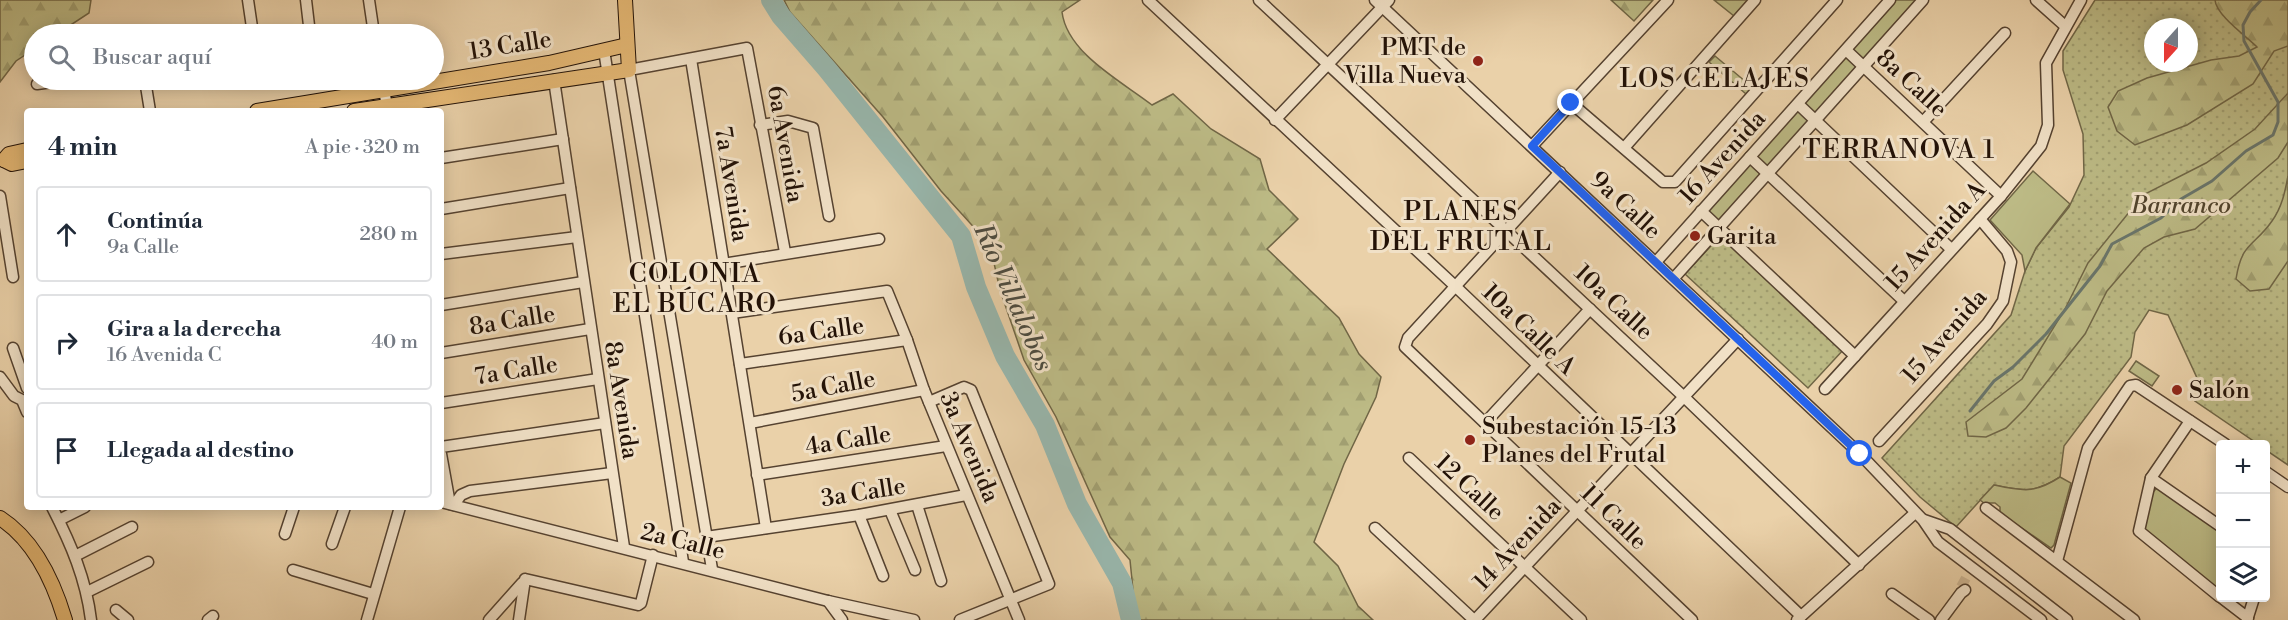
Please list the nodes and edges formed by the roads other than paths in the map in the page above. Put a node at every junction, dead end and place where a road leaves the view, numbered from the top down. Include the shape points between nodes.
1 (248, 0) edge
2 (306, 0) edge
3 (369, 0) edge
4 (625, 0) edge
5 (1148, 0) edge
6 (1259, 0) edge
7 (1668, 0) edge
8 (1755, 0) edge
9 (1890, 0) edge
10 (1923, 0) edge
11 (2036, 0) edge
12 (2081, 0) edge
13 (1382, 2) edge
14 (1830, 2) edge
15 (252, 24) edge
16 (309, 24) edge
17 (373, 24) edge
18 (2065, 26) junction
19 (2005, 33) dead end
20 (627, 45) junction
21 (604, 50) junction
22 (1846, 50) junction
23 (691, 59) junction
24 (1328, 65) junction
25 (1863, 66) junction
26 (629, 70) junction
27 (608, 73) junction
28 (444, 76) edge
29 (554, 80) junction
30 (147, 90) edge
31 (354, 90) edge
32 (383, 90) edge
33 (1571, 103) junction
34 (1798, 104) junction
35 (150, 108) edge
36 (271, 108) edge
37 (387, 108) edge
38 (393, 108) edge
39 (1275, 120) junction
40 (1815, 120) junction
41 (1923, 122) junction
42 (760, 125) junction
43 (563, 139) junction
44 (1532, 146) junction
45 (1624, 148) junction
46 (24, 151) edge
47 (1750, 157) junction
48 (444, 158) edge
49 (2, 161) edge
50 (24, 162) edge
51 (1560, 172) junction
52 (1767, 173) junction
53 (570, 188) junction
54 (0, 196) edge
55 (2001, 196) junction
56 (444, 209) edge
57 (1701, 211) junction
58 (829, 216) dead end
59 (1980, 219) junction
60 (1719, 227) junction
61 (1506, 231) junction
62 (577, 237) junction
63 (879, 239) dead end
64 (1951, 249) junction
65 (785, 252) junction
66 (444, 254) edge
67 (1656, 262) junction
68 (723, 264) junction
69 (13, 277) dead end
70 (1674, 278) junction
71 (583, 282) junction
72 (1455, 286) junction
73 (1904, 301) junction
74 (444, 305) edge
75 (1590, 309) junction
76 (732, 313) junction
77 (590, 329) junction
78 (1738, 339) junction
79 (907, 340) junction
80 (13, 348) dead end
81 (444, 353) edge
82 (1855, 356) junction
83 (740, 364) junction
84 (1537, 366) junction
85 (0, 378) edge
86 (598, 379) junction
87 (24, 380) edge
88 (1825, 389) dead end
89 (924, 390) junction
90 (24, 396) edge
91 (1683, 396) junction
92 (22, 400) junction
93 (929, 402) junction
94 (444, 403) edge
95 (24, 405) edge
96 (2190, 421) junction
97 (605, 423) junction
98 (750, 423) junction
99 (1485, 423) junction
100 (2219, 440) edge
101 (1879, 441) dead end
102 (946, 446) junction
103 (444, 447) edge
104 (1630, 453) junction
105 (1409, 458) dead end
106 (612, 473) junction
107 (444, 475) edge
108 (757, 475) junction
109 (2270, 475) edge
110 (2151, 478) junction
111 (2288, 487) edge
112 (966, 495) junction
113 (448, 503) edge
114 (917, 505) junction
115 (1986, 507) dead end
116 (54, 510) edge
117 (79, 510) edge
118 (293, 510) edge
119 (344, 510) edge
120 (399, 510) edge
121 (890, 510) junction
122 (1577, 510) junction
123 (860, 515) junction
124 (1919, 516) junction
125 (0, 518) edge
126 (59, 520) junction
127 (2216, 523) edge
128 (132, 527) dead end
129 (766, 528) junction
130 (1376, 528) dead end
131 (285, 534) dead end
132 (706, 537) junction
133 (332, 544) dead end
134 (624, 548) junction
135 (653, 555) junction
136 (75, 556) junction
137 (2056, 561) junction
138 (148, 562) dead end
139 (683, 562) junction
140 (1859, 564) junction
141 (1524, 566) junction
142 (712, 569) junction
143 (293, 570) dead end
144 (915, 570) dead end
145 (883, 576) dead end
146 (941, 581) dead end
147 (523, 583) junction
148 (1962, 590) tunnel mouth
149 (87, 592) junction
150 (2216, 593) edge
151 (373, 594) junction
152 (1892, 594) dead end
153 (1013, 600) junction
154 (828, 601) junction
155 (2227, 602) edge
156 (2252, 602) edge
157 (116, 610) dead end
158 (1799, 618) edge
159 (2247, 619) edge
160 (65, 620) edge
161 (91, 620) edge
162 (128, 620) edge
163 (367, 620) edge
164 (489, 620) edge
165 (519, 620) edge
166 (842, 620) edge
167 (914, 620) edge
168 (960, 620) edge
169 (1019, 620) edge
170 (1474, 620) edge
171 (1581, 620) edge
172 (1692, 620) edge
173 (1929, 620) edge
174 (1941, 620) edge
175 (2041, 620) edge
176 (2067, 620) edge
177 (2134, 620) edge

1 - 15 street
2 - 16 street
3 - 17 street
4 - 20 main road
5 - 39 street, 10a Calle A
6 - 24 street, 10a Calle
7 - 33 street
8 - 45 street
9 - 22 street, 16 Avenida
10 - 25 street, 16 Avenida
11 - 18 street
12 - 18 street, 15 Avenida A
13 - 24 street
13 - 44 street, 9a Calle
14 - 45 street via 1675,182 1663,182
18 - 55 street, 15 Avenida A via 2046,63 2046,136
19 - 41 street
20 - 21 main road, 13 Calle
20 - 26 main road
21 - 27 street
21 - 28 main road, 13 Calle via 549,63
22 - 25 street, 8a Calle
22 - 34 street, 16 Avenida
23 - 26 street
23 - 42 street, 6a Avenida via 747,48
23 - 68 street, 7a Avenida
24 - 39 street
24 - 61 street, 10a Calle
25 - 40 street, 16 Avenida
25 - 41 street, 8a Calle
26 - 27 main road, 13 Calle
26 - 132 street
27 - 29 main road, 13 Calle
27 - 139 street
29 - 38 main road, 13 Calle
29 - 43 street, 8a Avenida
30 - 35 street
31 - 36 main road, 13 Calle
32 - 37 street
33 - 44 street
33 - 45 street
34 - 40 street
34 - 47 street, 16 Avenida
39 - 72 street, 10a Calle A
40 - 52 street, 16 Avenida
40 - 64 street
41 - 55 street, 8a Calle
42 - 58 street via 788,121 813,128
42 - 65 street, 6a Avenida
43 - 48 street
43 - 53 street, 8a Avenida
44 - 51 street, 9a Calle
46 - 49 main road via 9,154
47 - 52 street
47 - 57 street, 16 Avenida
49 - 50 main road
51 - 61 street
51 - 67 street, 9a Calle
52 - 60 street, 16 Avenida
52 - 73 street
53 - 56 street
53 - 62 street, 8a Avenida
54 - 69 street
55 - 59 street, 15 Avenida A
57 - 60 street
57 - 67 street, 16 Avenida
59 - 64 street, 15 Avenida A
59 - 101 street, 15 Avenida via 2007,251 2011,262 2003,301 1987,324
60 - 70 street, 16 Avenida
60 - 82 street
61 - 72 street
61 - 75 street, 10a Calle
62 - 66 street
62 - 71 street, 8a Avenida
63 - 65 street
64 - 73 street, 15 Avenida A
65 - 68 street
67 - 70 street, 9a Calle
68 - 76 street, 7a Avenida
70 - 78 street, 9a Calle
71 - 74 street
71 - 77 street, 8a Avenida
72 - 84 street, 10a Calle A
72 - 99 street, 11 Calle via 1405,345
73 - 82 street, 15 Avenida A
75 - 84 street
75 - 91 street, 10a Calle
76 - 79 street, 3a Avenida via 885,292
76 - 83 street, 7a Avenida
77 - 81 street, 8a Calle
77 - 86 street, 8a Avenida
78 - 91 street, 14 Avenida
78 - 124 street, 9a Calle via 1860,454
79 - 83 street, 6a Calle
79 - 89 street, 3a Avenida
80 - 87 street
82 - 88 street, 15 Avenida A
83 - 98 street, 7a Avenida
84 - 99 street
84 - 104 street, 10a Calle A
85 - 92 street
86 - 94 street, 7a Calle
86 - 97 street, 8a Avenida
89 - 93 street, 3a Avenida
89 - 98 street, 5a Calle
90 - 92 street
91 - 104 street, 14 Avenida
91 - 140 street, 10a Calle
92 - 95 street
93 - 102 street, 3a Avenida
93 - 153 street via 964,387 970,390 1049,584
96 - 100 street
96 - 110 street
96 - 137 street via 2136,385 2130,386 2088,448
97 - 103 street
97 - 106 street, 8a Avenida
98 - 108 street, 7a Avenida
99 - 122 street, 11 Calle
102 - 108 street, 4a Calle
102 - 112 street, 3a Avenida
104 - 122 street, 14 Avenida
104 - 158 street, 10a Calle A
105 - 141 street, 12 Calle
106 - 113 street via 470,491
106 - 134 street, 8a Avenida
107 - 113 street
108 - 129 street, 7a Avenida
109 - 111 street
110 - 127 street
110 - 150 street via 2140,534
112 - 114 street, 3a Calle
112 - 153 street, 3a Avenida
113 - 134 street, 2a Calle
114 - 121 street, 3a Calle
114 - 146 street
115 - 137 street
116 - 126 street
117 - 126 street
118 - 131 street
119 - 133 street
120 - 151 street
121 - 123 street, 3a Calle
121 - 144 street
122 - 141 street, 14 Avenida
122 - 172 street, 11 Calle
123 - 129 street, 3a Calle
123 - 145 street
124 - 140 street
124 - 175 street, 9a Calle via 1938,542 1973,575
124 - 176 street via 1950,529
125 - 160 main road via 41,564
126 - 136 street
128 - 136 street
129 - 132 street, 3a Calle
130 - 170 street
132 - 142 street
134 - 135 street, 2a Calle
135 - 139 street, 2a Calle
135 - 147 street via 638,605 532,579
136 - 149 street
137 - 177 street
138 - 149 street
139 - 142 street, 2a Calle
140 - 158 street
141 - 170 street, 14 Avenida
141 - 171 street, 12 Calle
142 - 154 street, 2a Calle
143 - 151 street
147 - 164 street
147 - 165 street
148 - 174 street
149 - 161 street
151 - 163 street
152 - 173 street
153 - 168 street
153 - 169 street, 3a Avenida
154 - 166 street
154 - 167 street, 2a Calle
155 - 159 street
156 - 159 street
157 - 162 street

